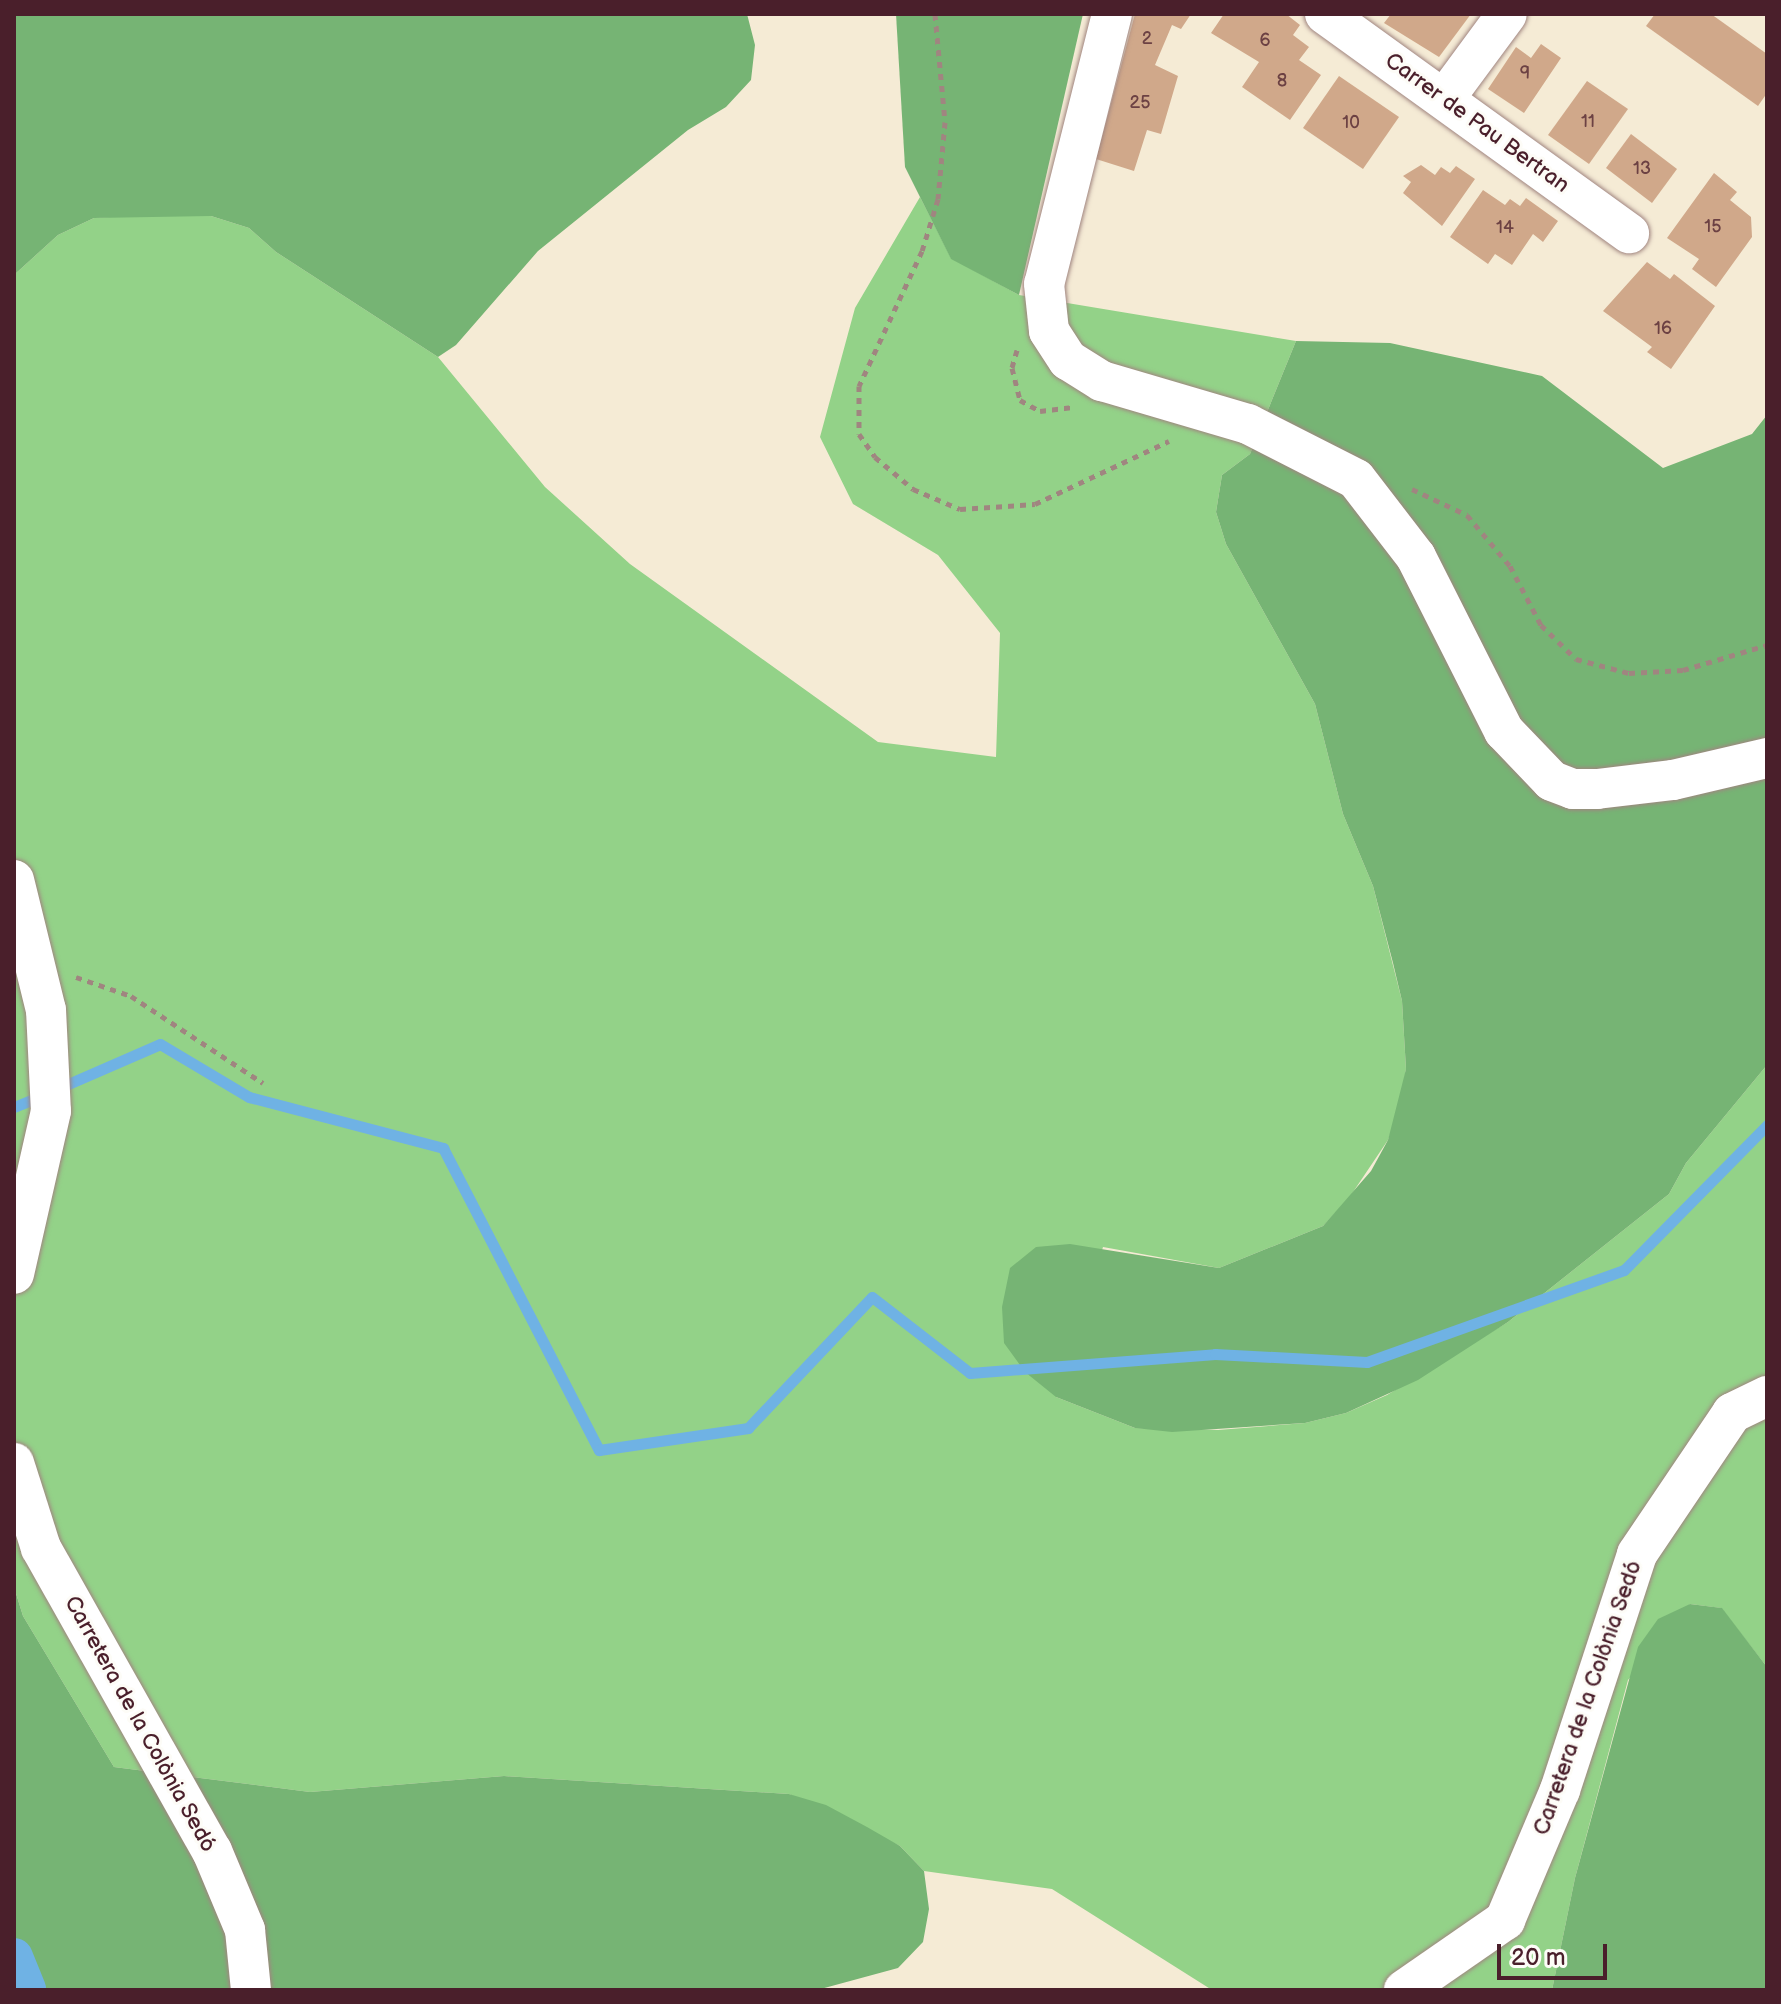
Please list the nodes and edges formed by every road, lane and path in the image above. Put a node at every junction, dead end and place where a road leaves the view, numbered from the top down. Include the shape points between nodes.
1 (935, 14) edge
2 (1112, 14) edge
3 (1325, 14) edge
4 (1507, 14) edge
5 (1445, 98) junction
6 (1629, 233) dead end
7 (1172, 439) dead end
8 (1356, 479) junction
9 (1767, 645) edge
10 (1767, 758) edge
11 (14, 880) edge
12 (34, 962) junction
13 (263, 1083) dead end
14 (14, 1274) edge
15 (1767, 1396) edge
16 (14, 1463) edge
17 (251, 1990) edge
18 (1404, 1990) edge

1 - 7 path via 945,122 938,199 922,251 859,386 859,434 875,457 913,489 960,509 1035,504
2 - 8 street via 1044,284 1049,331 1084,373 1248,424
3 - 5 street, Carrer de Pau Bertran
4 - 5 street
5 - 6 street, Carrer de Pau Bertran
8 - 9 path via 1425,491 1467,515 1510,566 1541,625 1576,659 1629,673 1683,670
8 - 10 street via 1416,557 1504,731 1552,781 1573,789 1597,789 1673,780
11 - 12 street
12 - 13 path via 131,996
12 - 14 street via 46,1010 51,1111
15 - 18 street, Carretera de la Colònia Sedó via 1732,1413 1637,1554 1560,1790 1505,1920
16 - 17 street, Carretera de la Colònia Sedó via 41,1548 212,1851 245,1930

